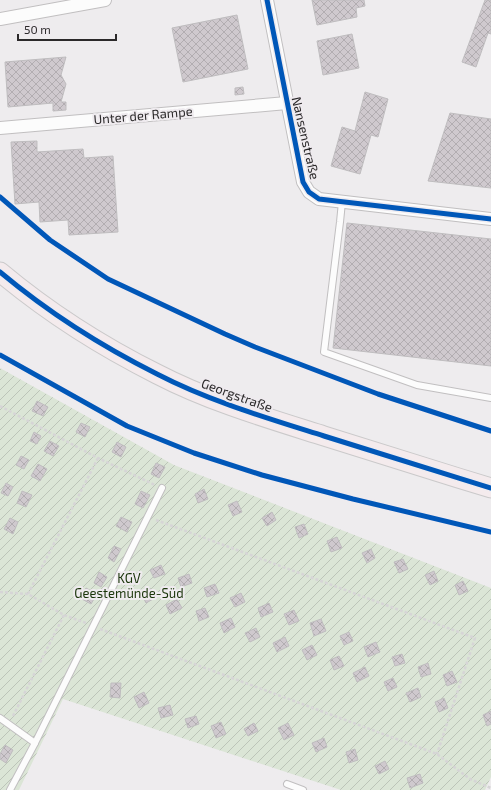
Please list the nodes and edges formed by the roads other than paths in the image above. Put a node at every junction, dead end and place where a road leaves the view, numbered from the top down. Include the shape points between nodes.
1 (106, 0) edge
2 (267, 0) edge
3 (0, 19) edge
4 (287, 103) junction
5 (0, 128) edge
6 (342, 202) junction
7 (491, 219) edge
8 (0, 272) edge
9 (491, 398) edge
10 (162, 488) road end
11 (491, 488) edge
12 (0, 718) edge
13 (35, 743) junction
14 (287, 784) dead end
15 (10, 790) edge
16 (303, 790) edge

1 - 3 street
2 - 4 street, Nansenstraße
4 - 5 street, Unter der Rampe
4 - 6 street, Nansenstraße via 303,182 309,192 319,199
6 - 7 street, Nansenstraße
6 - 9 lane via 324,352 417,385
8 - 11 main road, Georgstraße via 55,315 97,342 196,392 278,422
10 - 13 lane
12 - 13 lane
13 - 15 lane
14 - 16 lane

